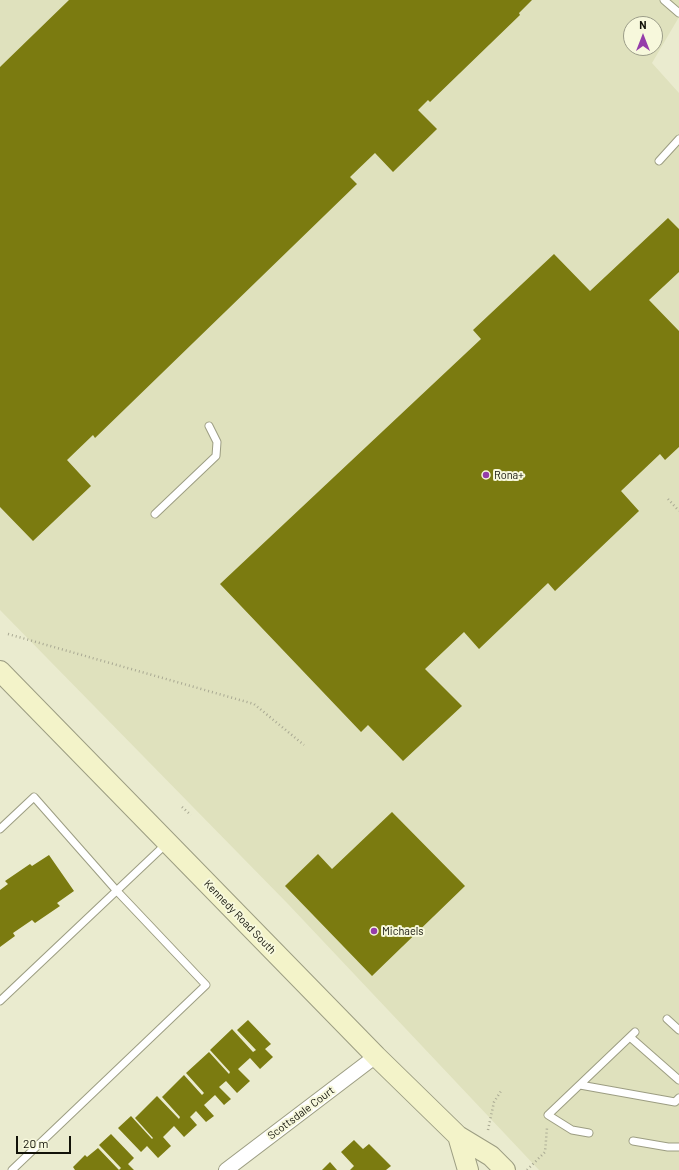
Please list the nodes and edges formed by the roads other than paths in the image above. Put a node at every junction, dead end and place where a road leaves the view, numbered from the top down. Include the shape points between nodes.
1 (664, 0) edge
2 (679, 14) edge
3 (679, 140) edge
4 (659, 161) dead end
5 (209, 426) dead end
6 (156, 514) dead end
7 (0, 671) edge
8 (0, 828) edge
9 (168, 842) junction
10 (116, 890) junction
11 (0, 1001) edge
12 (667, 1019) dead end
13 (679, 1030) edge
14 (635, 1032) dead end
15 (630, 1038) junction
16 (376, 1056) junction
17 (679, 1080) edge
18 (580, 1085) junction
19 (679, 1098) edge
20 (589, 1133) dead end
21 (458, 1136) junction
22 (633, 1141) dead end
23 (679, 1147) edge
24 (12, 1170) edge
25 (226, 1170) edge
26 (468, 1170) edge
27 (505, 1170) edge

1 - 2 lane
3 - 4 lane
5 - 6 lane via 217,442 216,456
7 - 9 main road, Kennedy Road South
8 - 10 lane via 34,797
9 - 10 lane
9 - 16 main road, Kennedy Road South
10 - 11 lane
10 - 24 lane via 206,985
12 - 13 lane
14 - 15 lane
15 - 17 lane
15 - 18 lane
16 - 21 main road, Kennedy Road South
16 - 25 street, Scottsdale Court
18 - 19 lane via 675,1102
18 - 20 lane via 548,1115 572,1130
21 - 26 main road, Kennedy Road South
21 - 27 main road via 491,1156
22 - 23 lane

